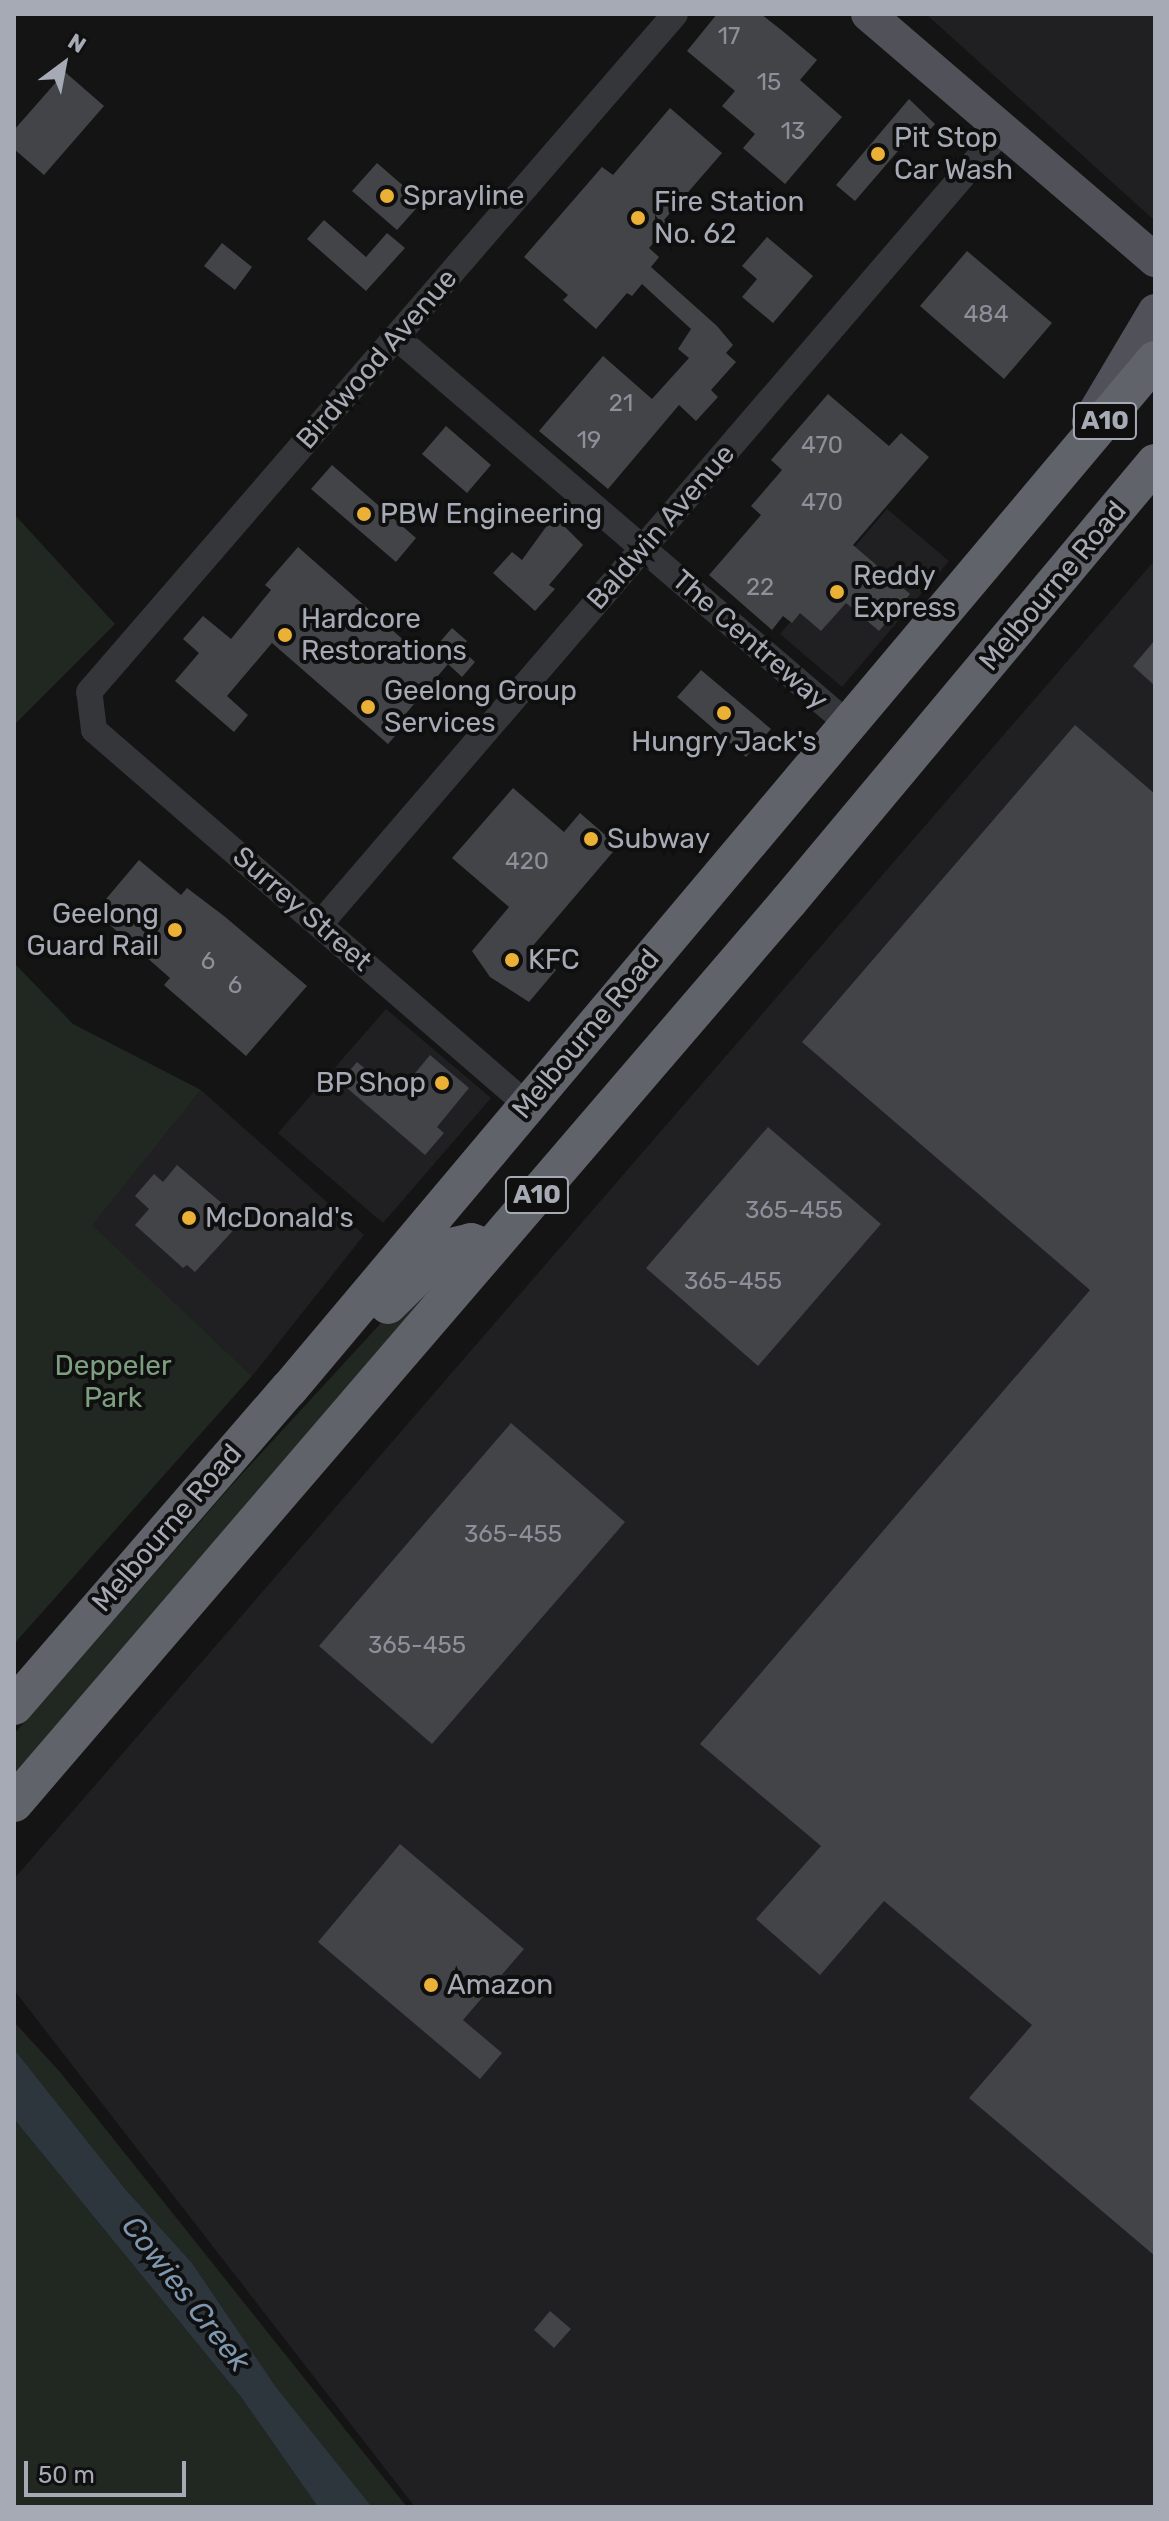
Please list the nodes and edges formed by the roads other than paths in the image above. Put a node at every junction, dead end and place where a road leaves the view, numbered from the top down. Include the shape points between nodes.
1 (675, 14) edge
2 (868, 14) edge
3 (1003, 129) junction
4 (1155, 260) edge
5 (1155, 311) edge
6 (396, 337) junction
7 (1155, 360) edge
8 (1155, 463) edge
9 (1055, 482) junction
10 (643, 548) junction
11 (87, 709) joint
12 (849, 725) junction
13 (320, 924) junction
14 (526, 1104) junction
15 (490, 1249) junction
16 (289, 1389) junction
17 (14, 1706) edge
18 (14, 1803) edge

1 - 6 street, Birdwood Avenue
2 - 3 main road
3 - 4 main road
3 - 10 street, Baldwin Avenue
5 - 9 main road
6 - 10 street, The Centreway
6 - 11 street, Birdwood Avenue via 89,692
7 - 9 highway, Melbourne Road / A10
8 - 15 highway, Melbourne Road / A10
9 - 12 highway, Melbourne Road / A10
10 - 12 street, The Centreway
10 - 13 street, Baldwin Avenue
11 - 13 street, Surrey Street via 94,730
12 - 14 highway, Melbourne Road / A10
13 - 14 street, Surrey Street
14 - 16 highway, Melbourne Road / A10
15 - 16 highway via 471,1242 439,1251 360,1338
15 - 18 highway, Melbourne Road / A10
16 - 17 highway, Melbourne Road / A10

